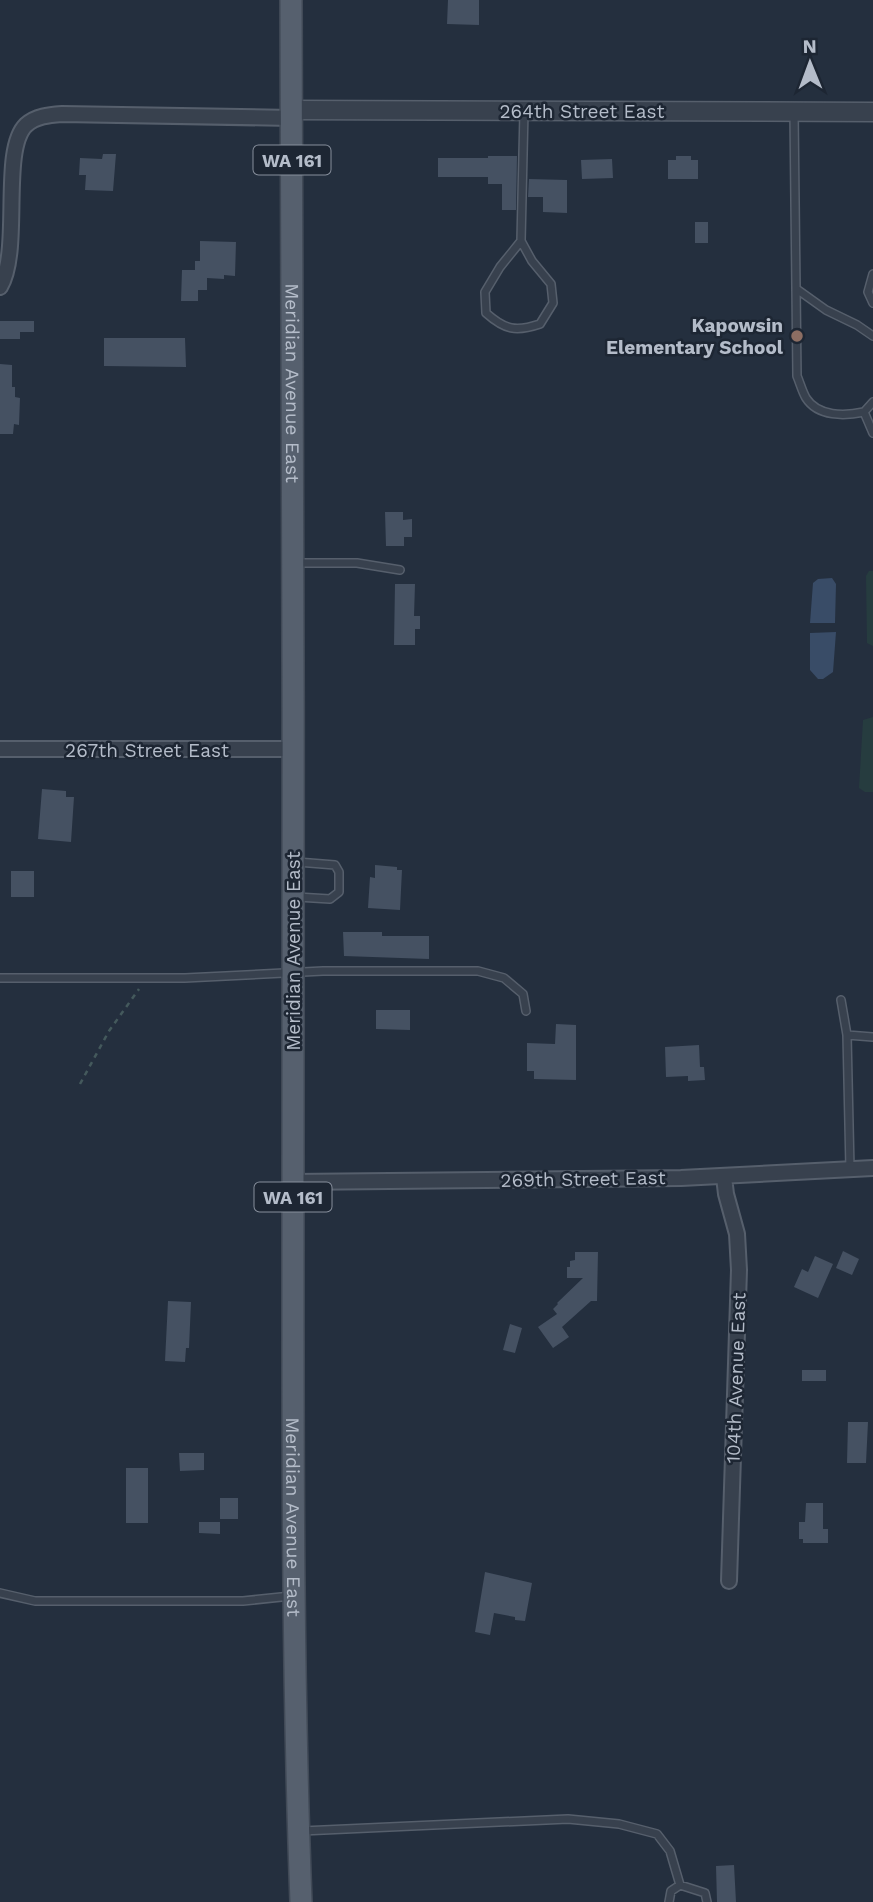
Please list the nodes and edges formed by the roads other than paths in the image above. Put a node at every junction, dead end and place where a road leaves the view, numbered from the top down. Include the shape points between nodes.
1 (291, 0) edge
2 (524, 111) junction
3 (794, 112) junction
4 (873, 112) edge
5 (292, 114) junction
6 (521, 241) junction
7 (873, 274) edge
8 (0, 287) edge
9 (797, 290) junction
10 (873, 303) edge
11 (873, 336) edge
12 (873, 402) edge
13 (864, 412) junction
14 (873, 433) edge
15 (294, 564) junction
16 (400, 570) dead end
17 (0, 749) edge
18 (293, 749) junction
19 (293, 862) junction
20 (293, 897) junction
21 (292, 973) junction
22 (0, 978) edge
23 (841, 1000) dead end
24 (526, 1011) dead end
25 (847, 1035) junction
26 (873, 1037) edge
27 (873, 1168) edge
28 (850, 1169) junction
29 (724, 1177) junction
30 (293, 1182) junction
31 (729, 1581) dead end
32 (0, 1593) edge
33 (295, 1596) junction
34 (298, 1831) junction
35 (680, 1885) junction
36 (301, 1902) edge
37 (669, 1902) edge
38 (707, 1902) edge

1 - 5 main road, Meridian Avenue East / WA 161
2 - 3 street, 264th Street East
2 - 5 street, 264th Street East
2 - 6 lane
3 - 4 street, 264th Street East
3 - 9 lane
5 - 8 street via 62,114 28,123 13,150 10,234
5 - 15 main road, Meridian Avenue East / WA 161
6 - 6 lane via 485,292 486,313 500,325 522,330 540,324 553,303 551,285
7 - 10 lane via 868,292
9 - 11 lane
9 - 13 lane via 797,376 807,401 827,413 848,416
12 - 13 lane
13 - 14 lane
15 - 16 lane via 358,563
15 - 18 main road, Meridian Avenue East / WA 161
17 - 18 street, 267th Street East
18 - 19 main road, Meridian Avenue East / WA 161
19 - 20 main road, Meridian Avenue East / WA 161
19 - 20 lane via 335,866 339,892 334,898
20 - 21 main road, Meridian Avenue East / WA 161
21 - 22 lane
21 - 24 lane via 478,971 504,978 523,995
21 - 30 main road, Meridian Avenue East / WA 161
23 - 25 lane
25 - 26 lane
25 - 28 lane
27 - 28 street, 269th Street East
28 - 29 street, 269th Street East
29 - 30 street, 269th Street East
29 - 31 street, 104th Avenue East via 737,1234 739,1270
30 - 33 main road, Meridian Avenue East / WA 161
32 - 33 lane via 35,1601 243,1601
33 - 34 main road, Meridian Avenue East / WA 161
34 - 35 lane via 568,1819 619,1824 657,1834 670,1851
34 - 36 main road, Meridian Avenue East / WA 161
35 - 37 lane via 671,1891
35 - 38 lane via 705,1893

